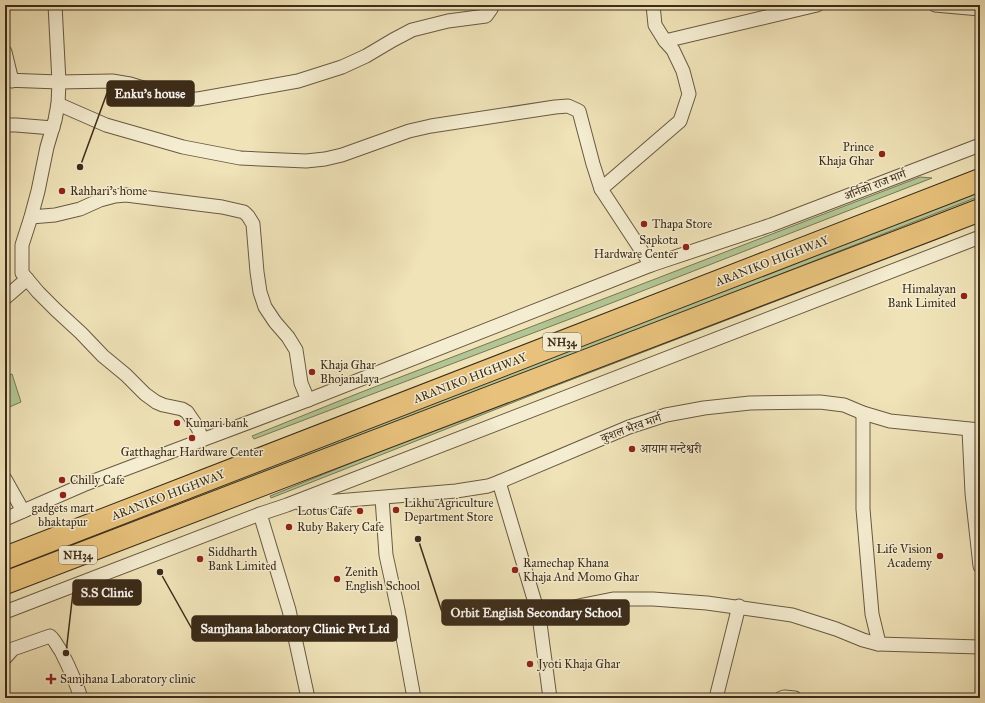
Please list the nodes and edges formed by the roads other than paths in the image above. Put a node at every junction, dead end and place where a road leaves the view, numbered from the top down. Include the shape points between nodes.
1 (55, 5) edge
2 (492, 5) edge
3 (653, 5) edge
4 (817, 5) edge
5 (935, 5) edge
6 (980, 9) edge
7 (665, 41) junction
8 (5, 52) edge
9 (9, 81) edge
10 (59, 82) junction
11 (58, 104) junction
12 (5, 125) edge
13 (53, 128) junction
14 (980, 145) edge
15 (980, 180) edge
16 (601, 189) junction
17 (980, 210) edge
18 (31, 217) junction
19 (980, 237) edge
20 (651, 265) junction
21 (27, 279) junction
22 (5, 298) edge
23 (308, 400) junction
24 (863, 412) junction
25 (975, 430) edge
26 (202, 440) junction
27 (5, 479) edge
28 (499, 482) junction
29 (382, 498) junction
30 (287, 505) junction
31 (23, 511) junction
32 (260, 514) junction
33 (5, 518) edge
34 (5, 558) edge
35 (980, 566) edge
36 (5, 583) edge
37 (739, 606) junction
38 (5, 612) edge
39 (539, 616) junction
40 (878, 644) junction
41 (980, 647) edge
42 (5, 658) edge
43 (81, 698) edge
44 (308, 698) edge
45 (414, 698) edge
46 (550, 698) edge
47 (716, 698) edge
48 (781, 698) edge
49 (795, 698) edge

1 - 10 street
2 - 10 street via 486,16 448,21 412,30 366,56 319,75 198,99 172,97 112,81
3 - 7 street via 655,25
4 - 7 street
5 - 6 street
7 - 16 street via 673,50 684,72 689,94 680,121
8 - 9 street
9 - 10 street
10 - 11 street
11 - 13 street
11 - 16 street via 106,124 183,147 240,158 306,161 342,155 409,131 431,126 568,106 579,111
12 - 13 street
13 - 18 street
14 - 20 street, अर्निको राज मार्ग via 771,225
15 - 34 highway, ARANIKO HIGHWAY / NH34
16 - 20 street
17 - 36 highway, ARANIKO HIGHWAY / NH34
18 - 21 street via 22,245 22,273
18 - 23 street via 55,215 80,209 100,200 126,195 244,212 253,224 257,272 265,307 296,350 301,383
19 - 30 street
20 - 23 street, अर्निको राज मार्ग
21 - 22 street
21 - 26 street via 103,356 145,394 163,406 187,412 198,428
23 - 26 street, अर्निको राज मार्ग
24 - 25 street, कुशल‌ भैरव मार्ग via 890,421
24 - 28 street, कुशल‌ भैरव मार्ग via 844,405 820,402 750,403 666,415 629,426
24 - 40 street via 863,509 872,614
25 - 35 street via 972,493
26 - 31 street, अर्निको राज मार्ग via 83,485
27 - 31 street
28 - 29 street, कुशल‌ भैरव मार्ग via 488,486
28 - 39 street
29 - 30 street, कुशल‌ भैरव मार्ग
29 - 45 street via 386,555
30 - 32 street
31 - 33 street, अर्निको राज मार्ग
32 - 38 street
32 - 44 street via 289,610
37 - 39 street via 653,599 613,599
37 - 40 street via 792,614
37 - 47 street
39 - 46 street
40 - 41 street
42 - 43 street via 13,649 50,636 66,661
48 - 49 street

